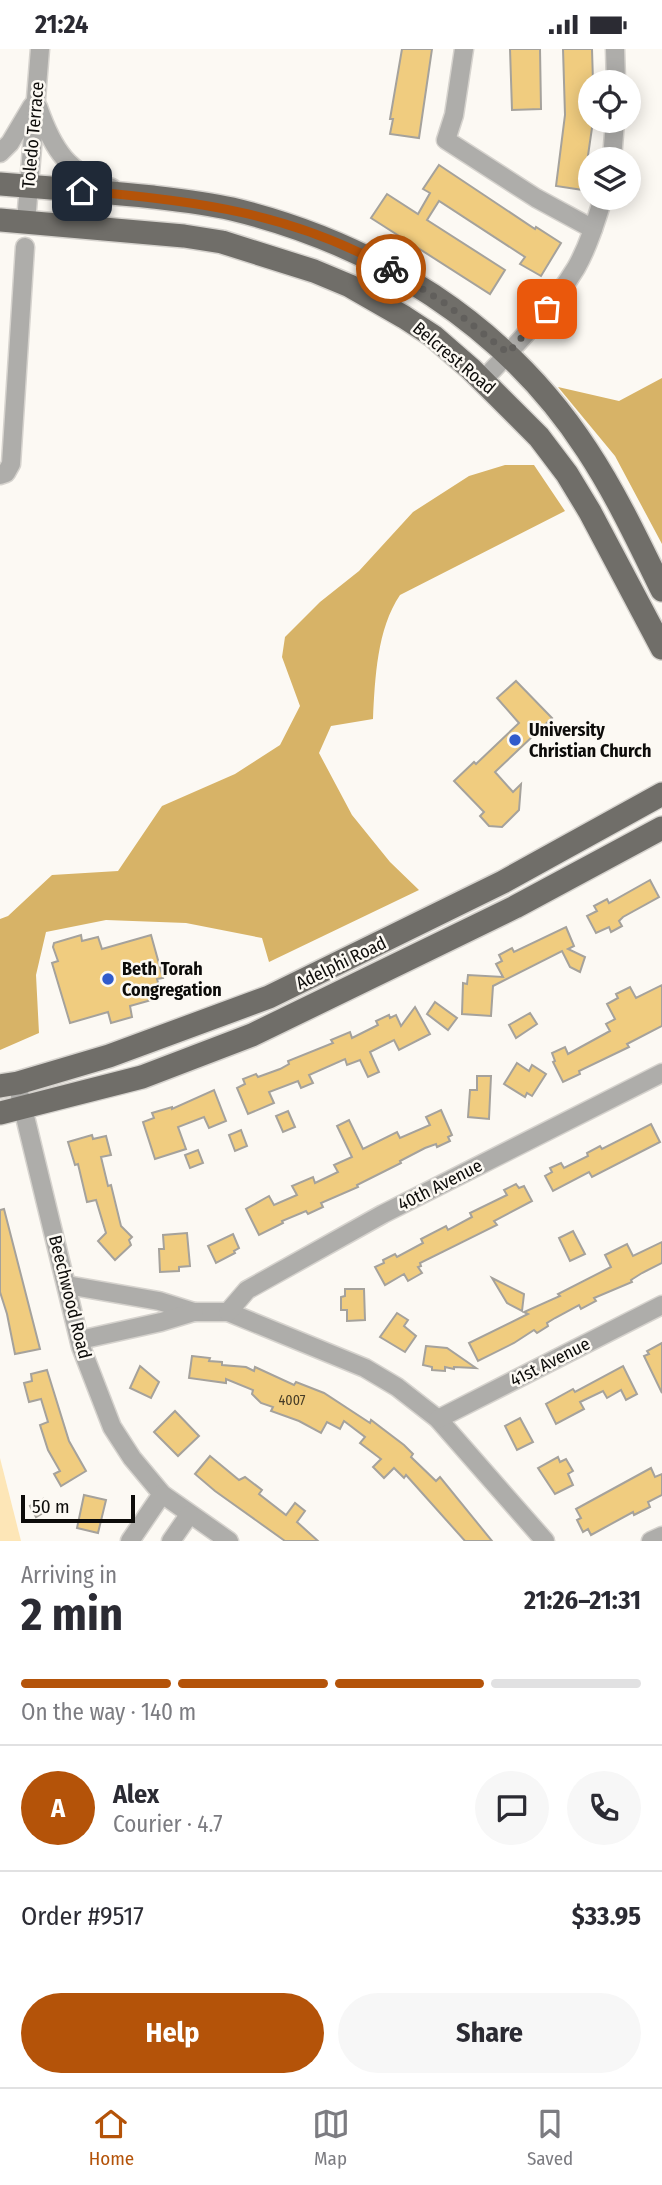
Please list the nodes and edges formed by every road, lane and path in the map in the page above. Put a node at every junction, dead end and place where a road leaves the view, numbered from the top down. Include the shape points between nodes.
1 (40, 49) edge
2 (464, 49) edge
3 (615, 49) edge
4 (616, 70) edge
5 (36, 100) junction
6 (0, 153) edge
7 (0, 184) edge
8 (28, 186) junction
9 (132, 195) junction
10 (599, 210) edge
11 (0, 220) edge
12 (26, 222) junction
13 (593, 229) junction
14 (26, 247) dead end
15 (508, 353) junction
16 (483, 380) junction
17 (0, 475) edge
18 (662, 590) edge
19 (662, 648) edge
20 (662, 794) edge
21 (662, 828) edge
22 (662, 1073) edge
23 (9, 1084) edge
24 (11, 1111) edge
25 (67, 1285) junction
26 (662, 1305) edge
27 (194, 1312) junction
28 (228, 1312) junction
29 (80, 1340) junction
30 (438, 1419) junction
31 (162, 1494) junction
32 (189, 1515) junction
33 (662, 1536) edge
34 (130, 1541) edge
35 (171, 1541) edge
36 (229, 1541) edge
37 (545, 1541) edge
38 (652, 1541) edge

1 - 5 street, Toledo Terrace
2 - 13 street via 446,140
3 - 4 street
5 - 6 street
5 - 8 street, Toledo Terrace
5 - 9 street via 47,133 67,163 82,175
7 - 8 main road, Belcrest Road
8 - 9 main road, Belcrest Road
8 - 12 street, Toledo Terrace
9 - 15 main road, Belcrest Road via 232,209 329,239 412,281
10 - 13 street
11 - 12 main road, Belcrest Road
12 - 16 main road, Belcrest Road via 184,236 287,261 350,286 395,312
13 - 15 street via 577,267
14 - 17 street via 11,464
15 - 16 street
15 - 18 main road, Belcrest Road via 587,450
16 - 19 main road, Belcrest Road via 567,474
20 - 23 main road, Adelphi Road via 503,882 294,986 109,1056
21 - 24 main road, Adelphi Road via 515,907 252,1035 142,1077
22 - 28 street, 40th Avenue via 383,1214 247,1290
23 - 24 street, Beechwood Road
24 - 25 street, Beechwood Road
25 - 27 street
25 - 29 street, Beechwood Road
26 - 30 street, 41st Avenue
27 - 28 street
27 - 29 street
28 - 30 street via 365,1368
29 - 31 street, Beechwood Road via 112,1427
30 - 37 street
31 - 32 street, Beechwood Road
31 - 34 street
32 - 35 street
32 - 36 street, Beechwood Road
33 - 38 street

